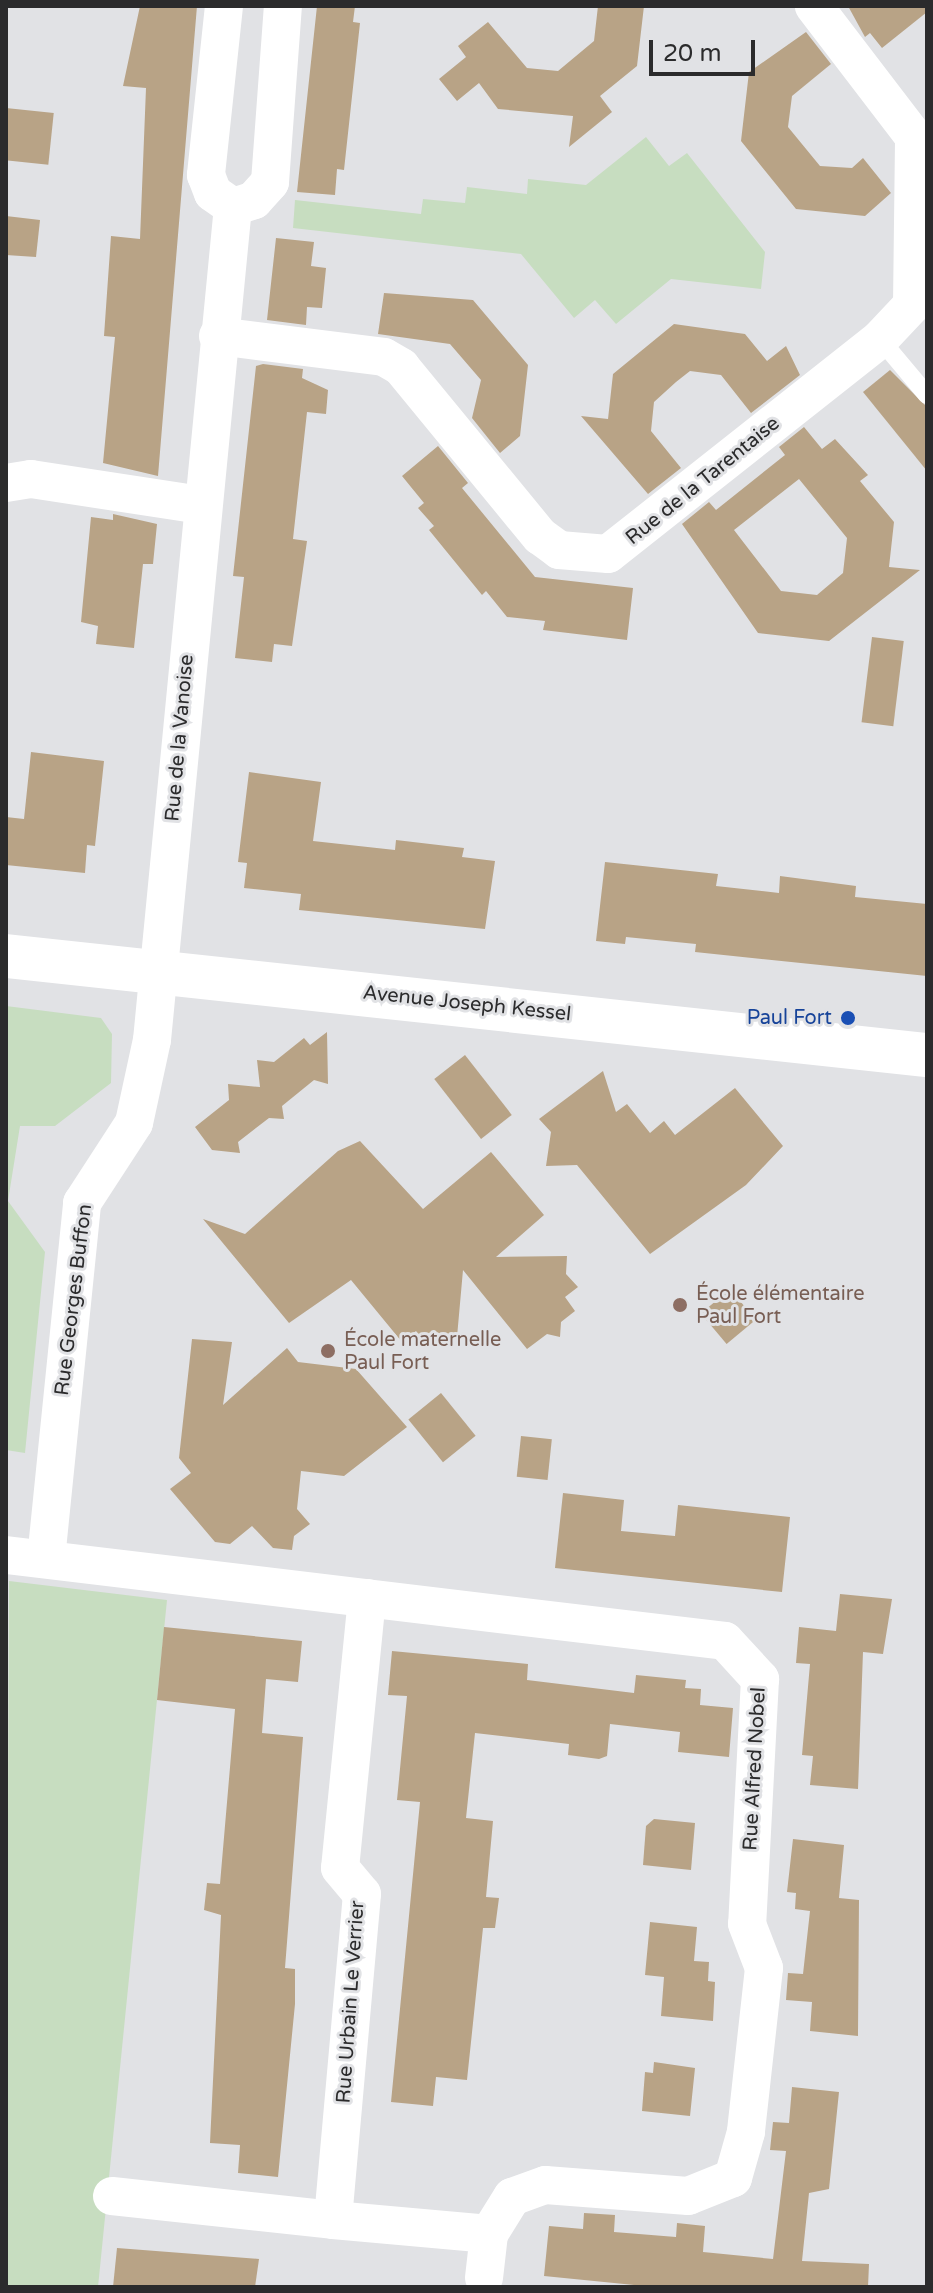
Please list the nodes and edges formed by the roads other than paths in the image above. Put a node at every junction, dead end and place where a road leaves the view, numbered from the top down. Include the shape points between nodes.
1 (224, 6) edge
2 (283, 6) edge
3 (814, 6) edge
4 (233, 207) junction
5 (922, 268) edge
6 (218, 336) junction
7 (880, 339) junction
8 (927, 395) edge
9 (6, 483) edge
10 (201, 505) junction
11 (6, 956) edge
12 (160, 970) junction
13 (927, 1055) edge
14 (6, 1555) edge
15 (46, 1559) junction
16 (367, 1598) junction
17 (112, 2196) dead end
18 (333, 2220) junction
19 (489, 2234) junction
20 (484, 2278) dead end

1 - 4 street via 206,175 213,193
2 - 4 street via 270,182 254,200
3 - 5 street, Rue de la Tarentaise via 914,137
4 - 6 street, Rue de la Vanoise
5 - 7 street, Rue de la Tarentaise via 912,305
6 - 7 street, Rue de la Tarentaise via 384,357 401,367 540,536 559,550 608,554
6 - 10 street, Rue de la Vanoise
7 - 8 lane
9 - 10 street via 31,479
10 - 12 street, Rue de la Vanoise
11 - 12 street, Avenue Joseph Kessel
12 - 13 street, Avenue Joseph Kessel
12 - 15 street, Rue Georges Buffon via 134,1123 82,1203
14 - 15 street
15 - 16 street, Rue Alfred Nobel
16 - 18 street, Rue Urbain Le Verrier via 340,1868 362,1894
16 - 19 street, Rue Alfred Nobel via 725,1641 760,1679 747,1924 764,1968 746,2132 733,2178 688,2196 545,2185 512,2197
17 - 18 street
18 - 19 street
19 - 20 street, Rue Alfred Nobel

